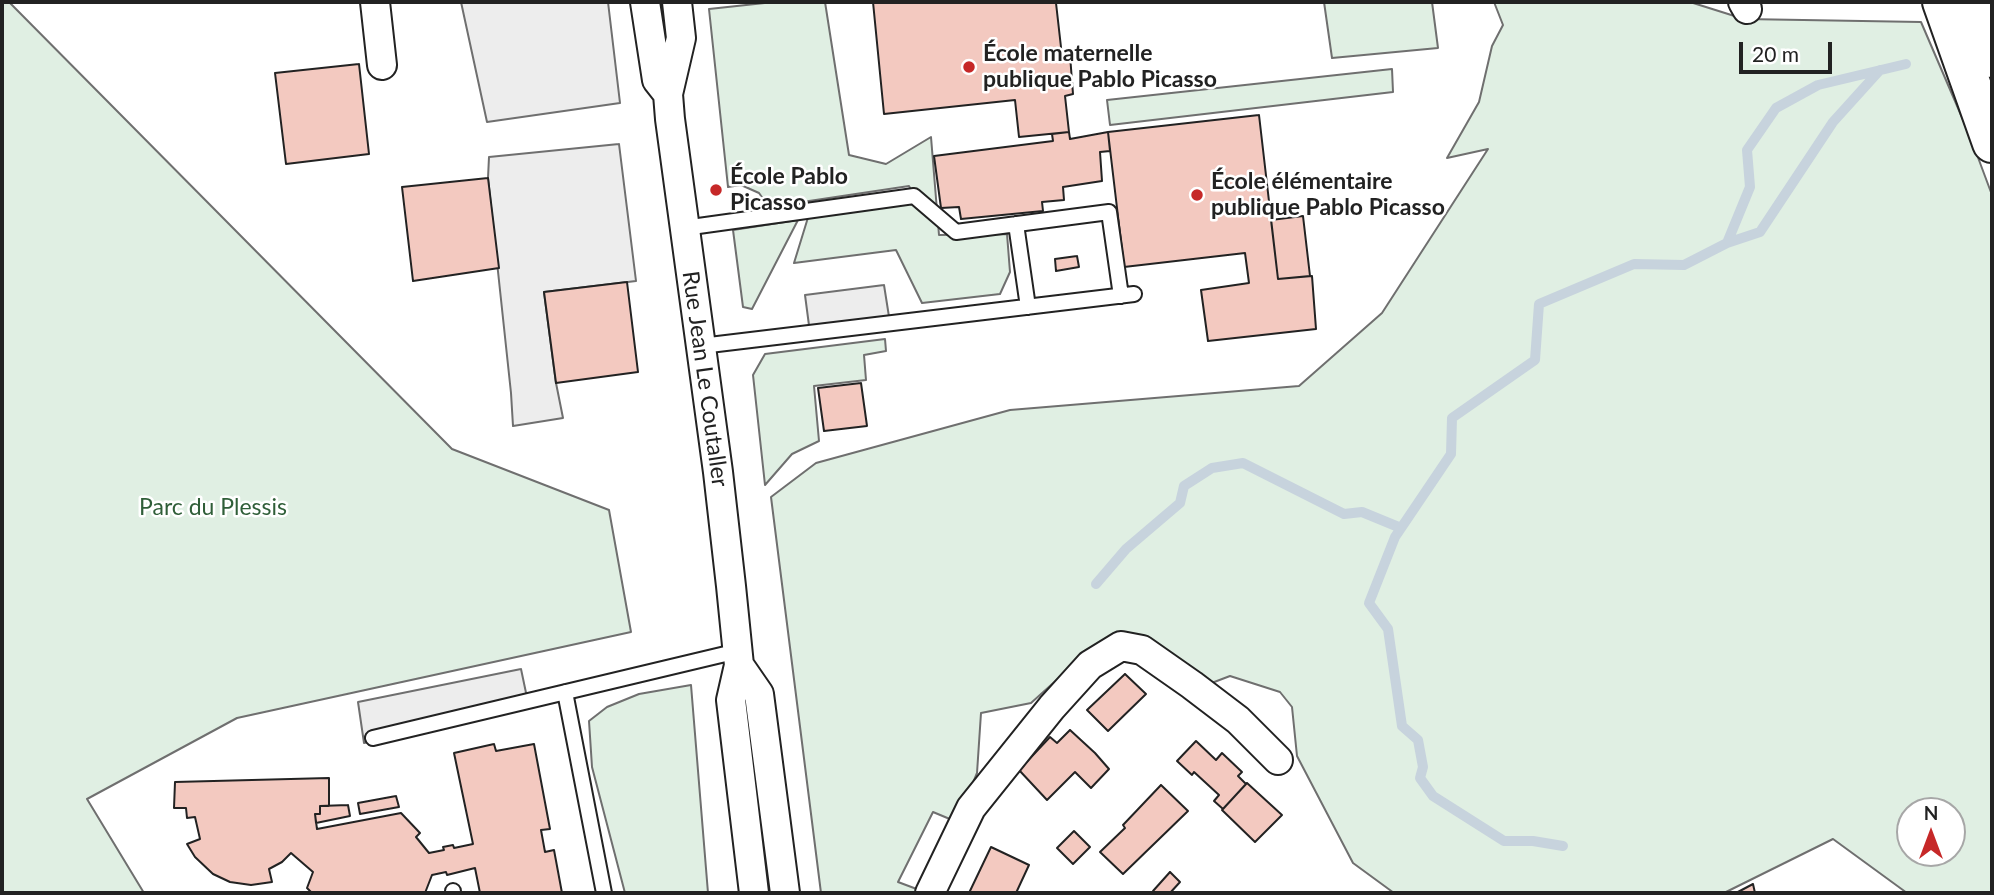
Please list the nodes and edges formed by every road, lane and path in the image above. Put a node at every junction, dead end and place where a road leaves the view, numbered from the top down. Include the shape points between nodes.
1 (375, 2) edge
2 (645, 2) edge
3 (658, 2) edge
4 (677, 2) edge
5 (1941, 2) edge
6 (1971, 2) edge
7 (650, 40) junction
8 (1992, 58) edge
9 (382, 65) dead end
10 (668, 94) junction
11 (1992, 143) edge
12 (1016, 224) junction
13 (684, 228) junction
14 (1028, 307) junction
15 (701, 346) junction
16 (738, 658) junction
17 (565, 692) junction
18 (373, 738) dead end
19 (1278, 760) dead end
20 (604, 893) edge
21 (754, 893) edge
22 (785, 893) edge
23 (930, 893) edge

1 - 9 street
2 - 7 street, Rue Jean Le Coutaller
3 - 7 street
3 - 10 street
4 - 10 street, Rue Jean Le Coutaller via 681,38
5 - 11 street
6 - 8 street
7 - 10 street, Rue Jean Le Coutaller via 657,80
10 - 13 street, Rue Jean Le Coutaller
12 - 13 lane via 956,232 914,196
12 - 14 lane
12 - 14 lane via 1109,212 1127,295
13 - 15 street, Rue Jean Le Coutaller
14 - 15 lane
15 - 16 street, Rue Jean Le Coutaller
16 - 17 lane
16 - 21 street, Rue Jean Le Coutaller via 731,700
16 - 22 street, Rue Jean Le Coutaller via 759,694
17 - 18 lane
17 - 20 lane
19 - 23 street via 1238,720 1192,685 1142,650 1121,646 1090,665 971,808

